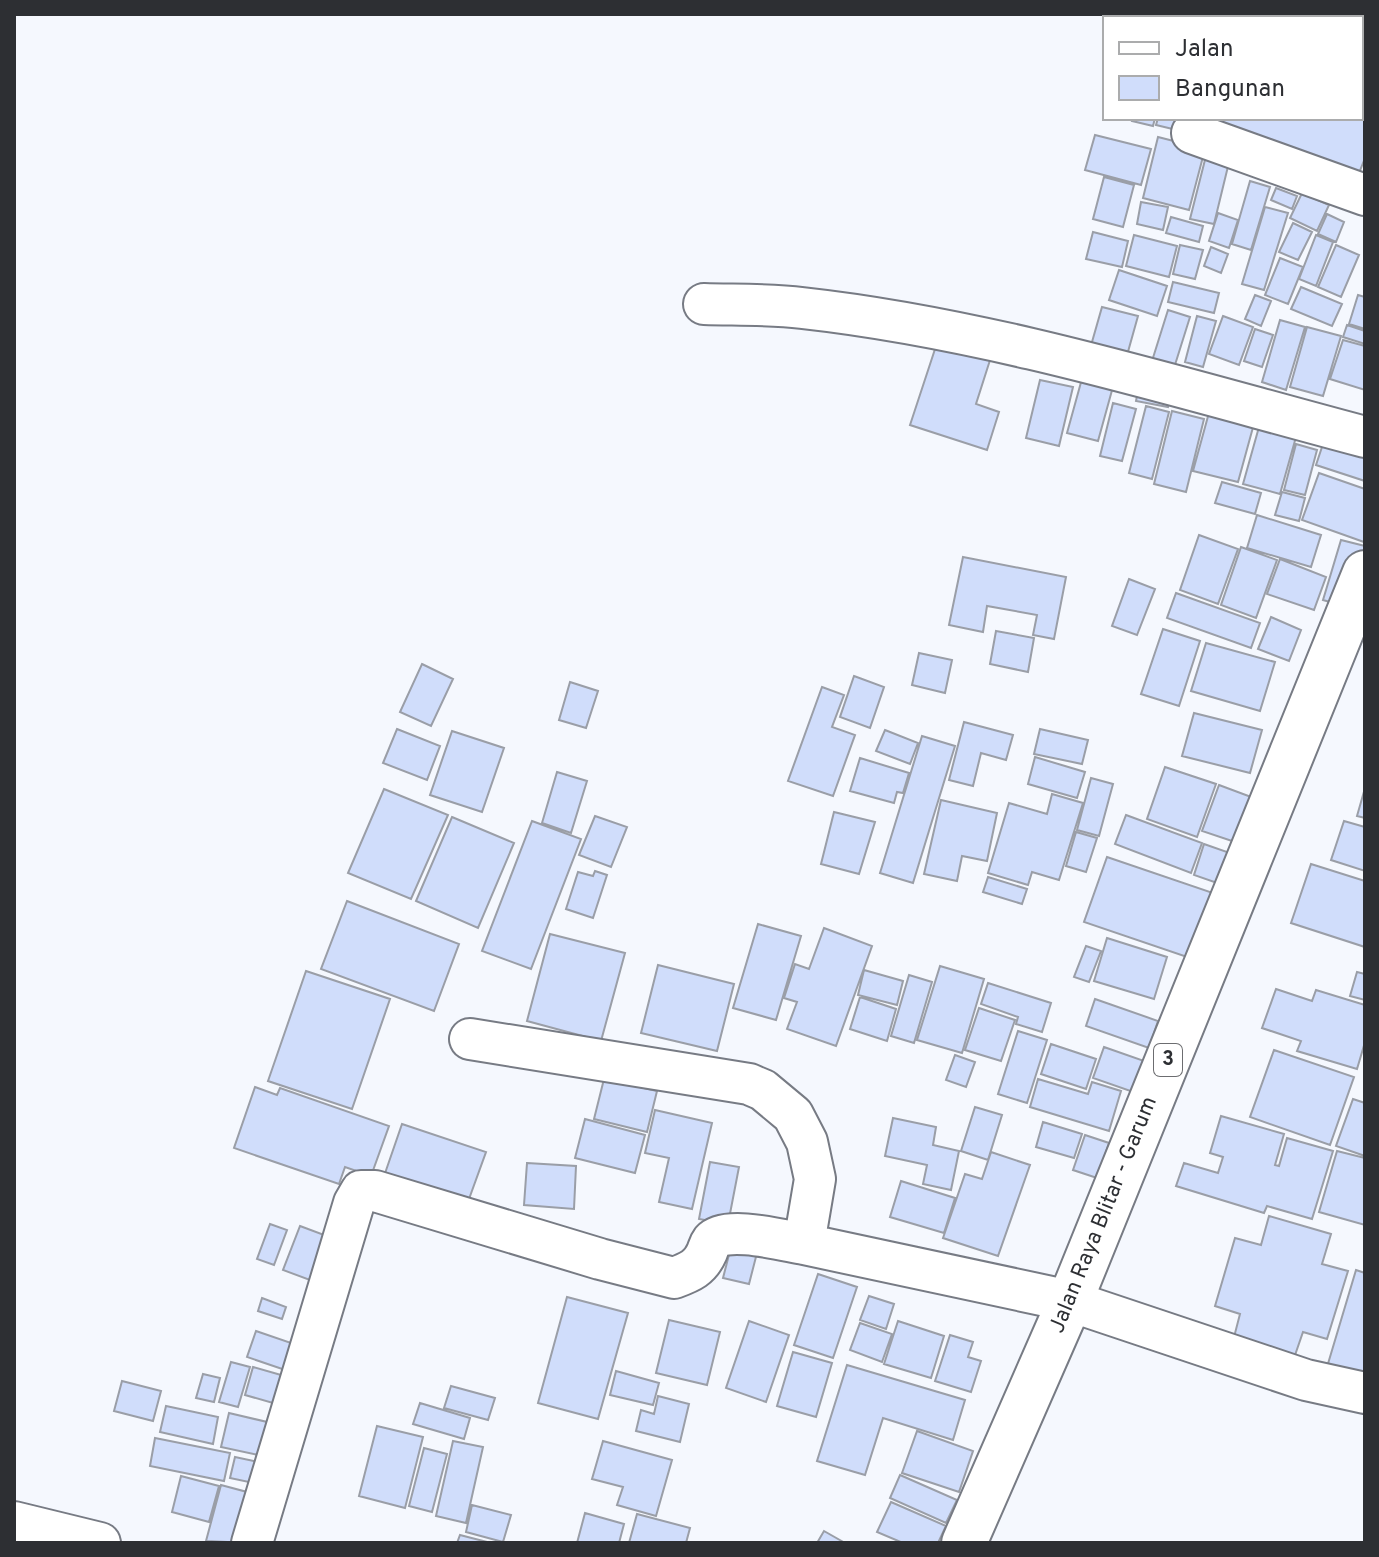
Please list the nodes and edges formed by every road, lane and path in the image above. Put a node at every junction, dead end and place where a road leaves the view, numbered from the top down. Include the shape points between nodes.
1 (1192, 133) dead end
2 (1365, 195) edge
3 (704, 304) dead end
4 (1365, 437) edge
5 (1365, 573) edge
6 (470, 1039) dead end
7 (804, 1244) junction
8 (1070, 1301) junction
9 (1365, 1393) edge
10 (14, 1522) edge
11 (100, 1543) edge
12 (252, 1543) edge
13 (964, 1543) edge

1 - 2 street
3 - 4 street via 798,307 886,319 1077,361
5 - 8 highway, Jalan Raya Blitar - Garum / 3
6 - 7 street via 763,1090 793,1115 807,1142 815,1179
7 - 8 street
7 - 12 street via 726,1234 710,1243 699,1266 674,1278 361,1191
8 - 9 street via 1306,1380
8 - 13 highway, Jalan Raya Blitar - Garum / 3
10 - 11 street

